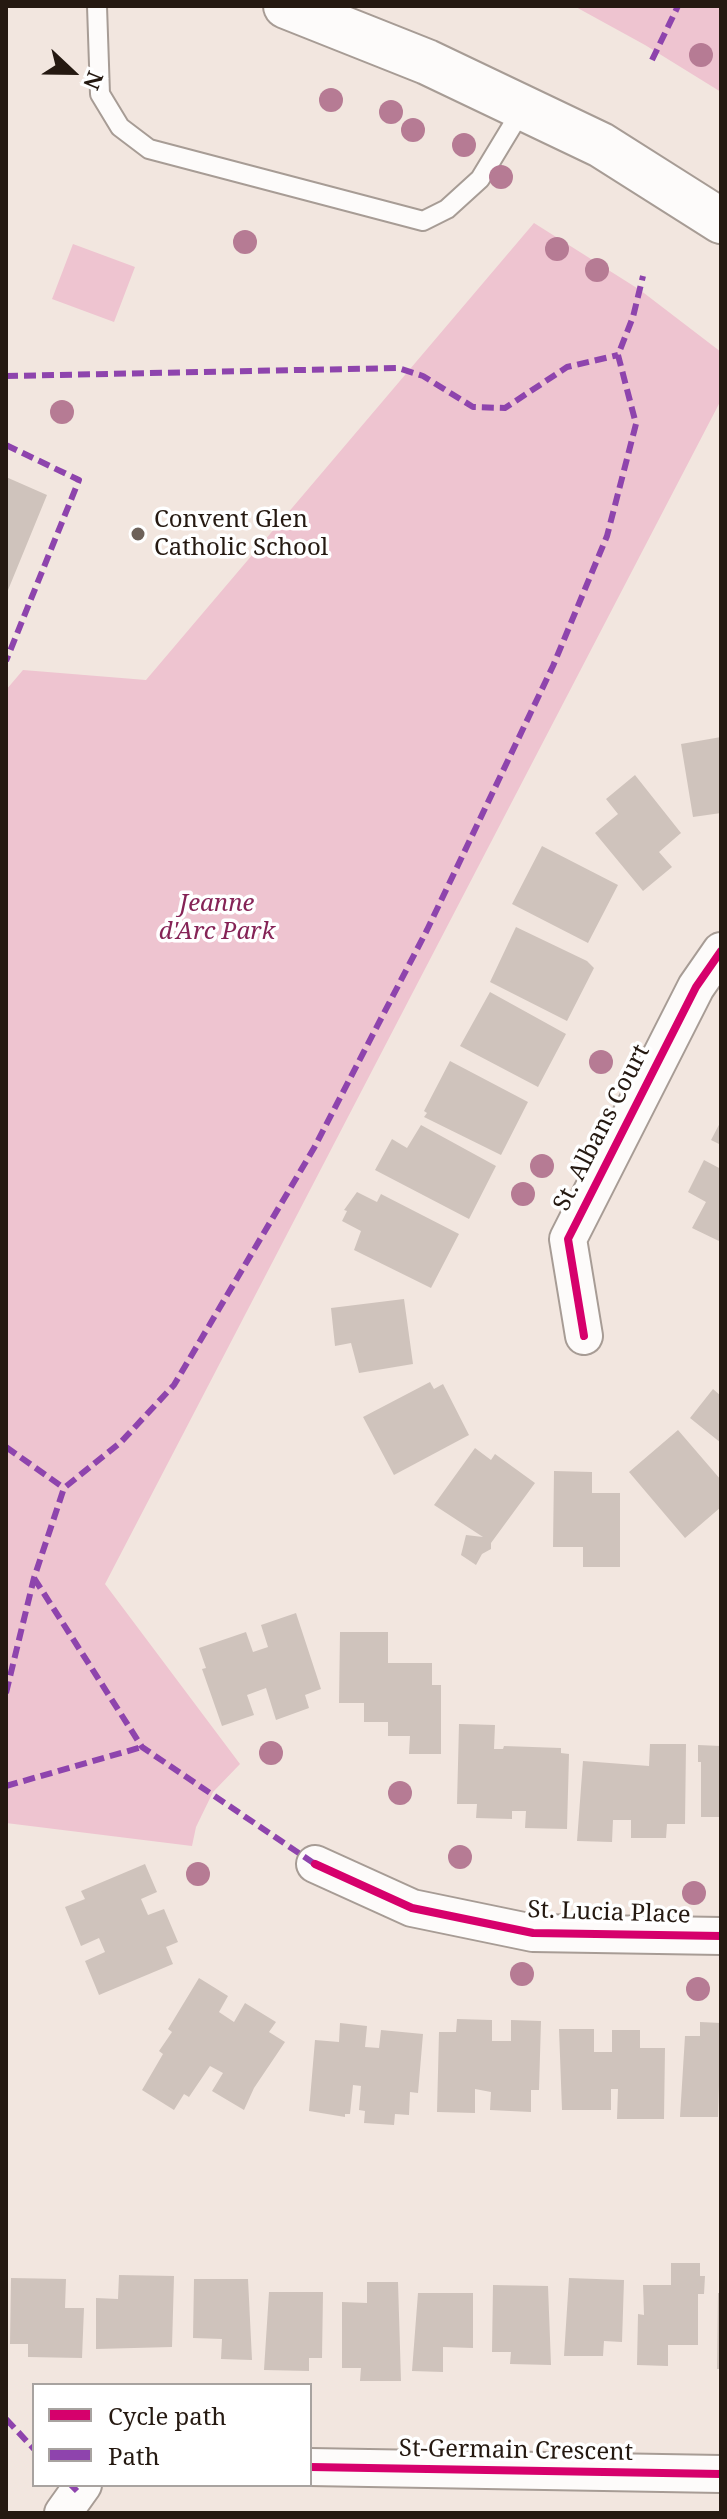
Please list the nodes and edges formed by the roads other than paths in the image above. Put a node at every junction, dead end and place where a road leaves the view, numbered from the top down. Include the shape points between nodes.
1 (97, 6) edge
2 (286, 6) edge
3 (523, 108) junction
4 (721, 221) edge
5 (721, 951) edge
6 (584, 1336) dead end
7 (315, 1864) dead end
8 (721, 1936) edge
9 (312, 2467) edge
10 (721, 2474) edge
11 (82, 2487) edge
12 (63, 2513) edge

1 - 3 lane via 100,94 120,127 149,149 423,221 447,209 480,179
2 - 3 main road via 427,62
3 - 4 main road via 601,145
5 - 6 street, St. Albans Court via 696,987 568,1239
7 - 8 street, St. Lucia Place via 412,1908 533,1933
9 - 10 street, St-Germain Crescent
11 - 12 street

